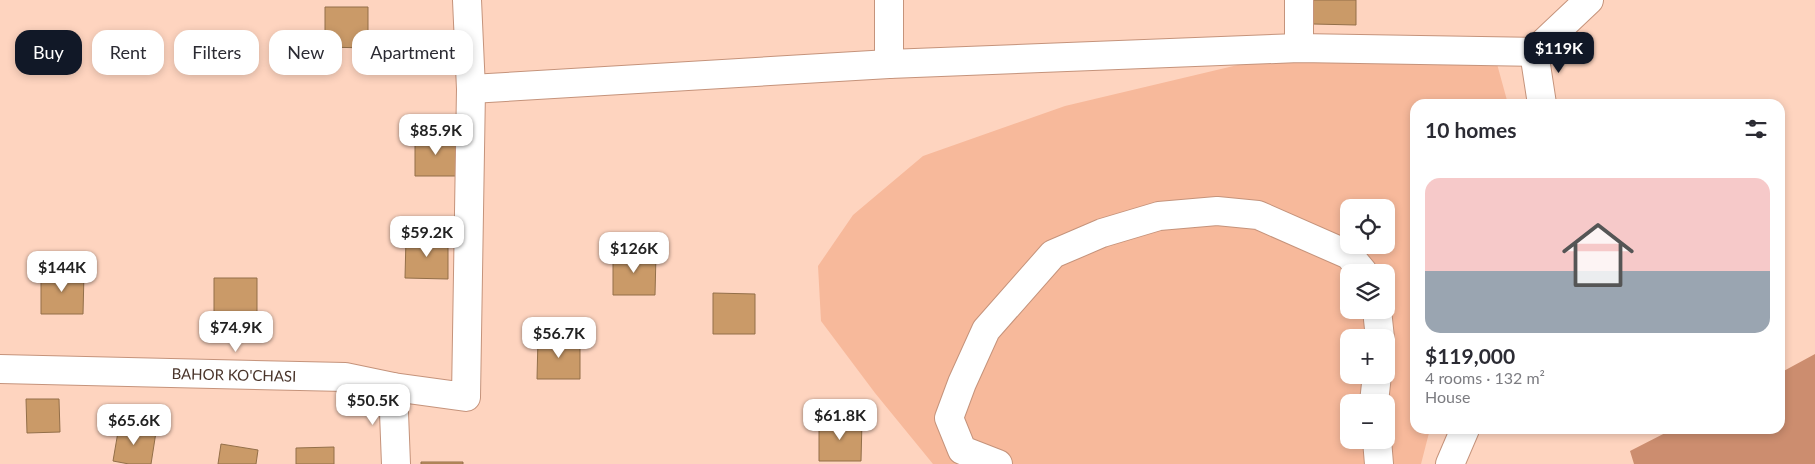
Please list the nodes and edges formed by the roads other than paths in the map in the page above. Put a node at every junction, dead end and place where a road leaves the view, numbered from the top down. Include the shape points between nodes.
1 (467, 0) edge
2 (889, 0) edge
3 (1298, 0) edge
4 (1589, 0) edge
5 (1299, 48) junction
6 (1534, 52) junction
7 (889, 64) junction
8 (470, 90) junction
9 (1541, 99) edge
10 (1356, 264) edge
11 (0, 369) edge
12 (393, 387) junction
13 (1463, 434) edge
14 (1378, 449) edge
15 (396, 464) edge
16 (998, 464) edge
17 (1379, 464) edge
18 (1450, 464) edge

1 - 8 street
2 - 7 street
3 - 5 street
4 - 6 street
5 - 6 street
5 - 7 street
6 - 9 street
7 - 8 street
8 - 12 street, BAHOR KO'CHASI via 466,397
10 - 16 street via 1349,255 1258,215 1217,211 1159,216 1102,233 1053,254 986,330 949,418 962,450
11 - 12 street, BAHOR KO'CHASI via 344,377
12 - 15 street
13 - 18 street
14 - 17 street

